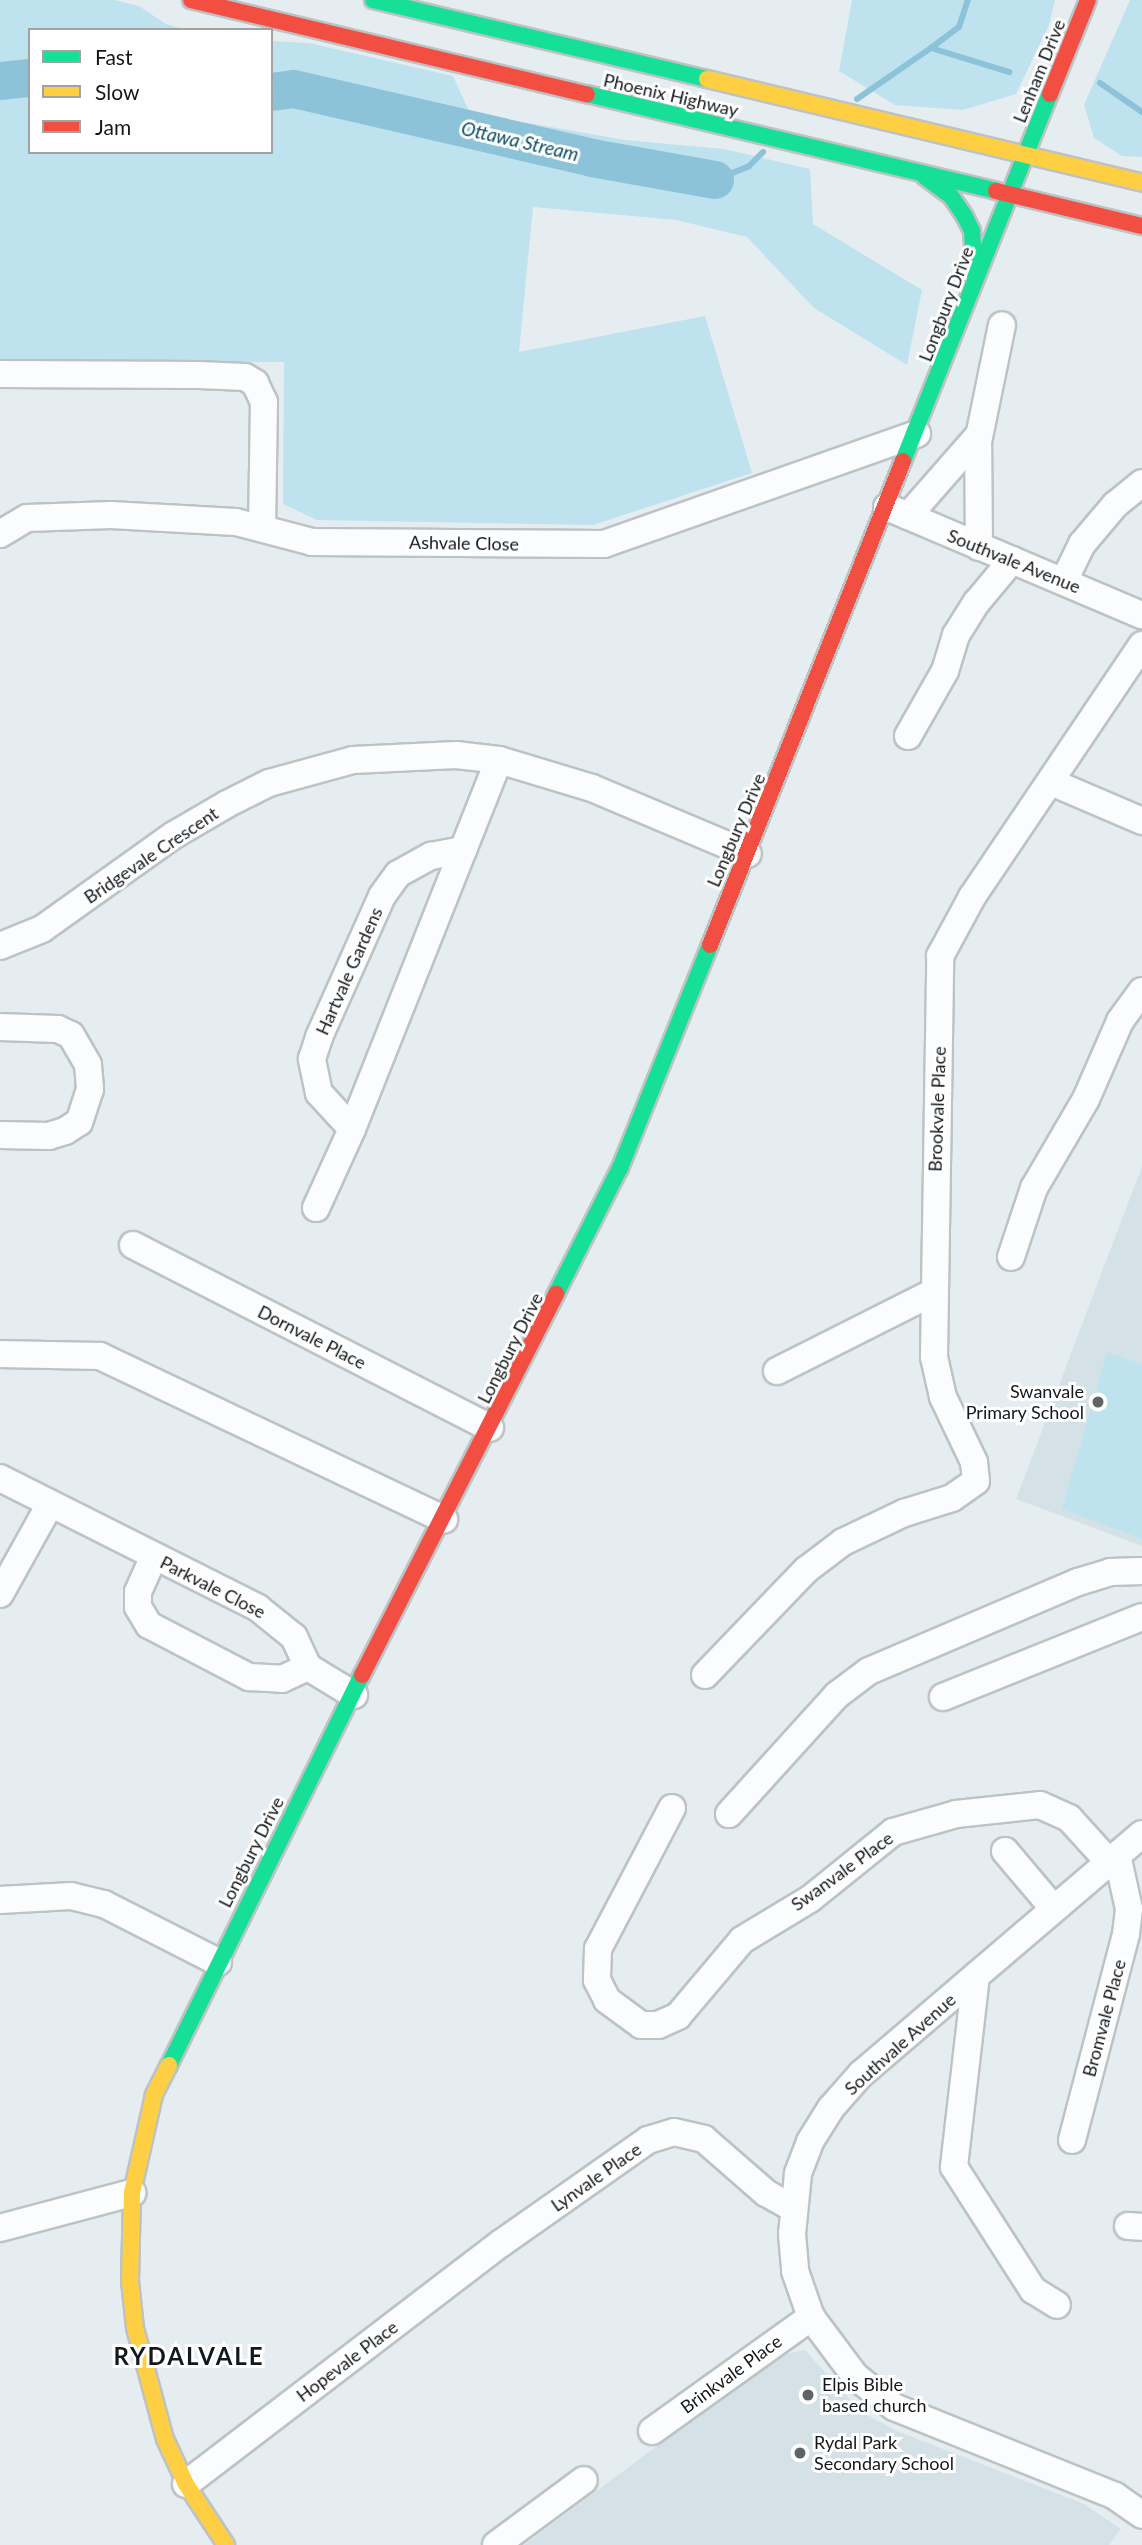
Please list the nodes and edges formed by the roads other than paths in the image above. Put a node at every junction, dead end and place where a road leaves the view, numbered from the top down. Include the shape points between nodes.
1 (191, 0) edge
2 (373, 0) edge
3 (1088, 0) edge
4 (1026, 156) junction
5 (918, 171) junction
6 (1142, 183) edge
7 (1009, 194) junction
8 (1142, 226) edge
9 (975, 285) junction
10 (1002, 325) dead end
11 (0, 374) edge
12 (917, 434) junction
13 (979, 435) junction
14 (1142, 483) edge
15 (897, 511) junction
16 (262, 528) junction
17 (0, 534) edge
18 (979, 547) junction
19 (1012, 561) junction
20 (1064, 580) junction
21 (1142, 615) edge
22 (1142, 645) edge
23 (908, 736) dead end
24 (499, 760) junction
25 (1051, 782) junction
26 (1142, 821) edge
27 (463, 850) junction
28 (748, 854) junction
29 (0, 946) edge
30 (1142, 991) edge
31 (0, 1027) edge
32 (352, 1129) junction
33 (0, 1135) edge
34 (316, 1208) dead end
35 (132, 1245) dead end
36 (1011, 1257) dead end
37 (932, 1293) junction
38 (0, 1353) edge
39 (777, 1371) dead end
40 (491, 1429) junction
41 (0, 1478) edge
42 (50, 1504) junction
43 (444, 1519) junction
44 (154, 1556) junction
45 (1142, 1571) edge
46 (0, 1594) edge
47 (1142, 1617) edge
48 (308, 1667) junction
49 (705, 1675) dead end
50 (354, 1695) junction
51 (943, 1697) dead end
52 (672, 1808) dead end
53 (729, 1814) dead end
54 (1142, 1834) edge
55 (1005, 1852) dead end
56 (1113, 1858) junction
57 (0, 1900) edge
58 (1054, 1909) junction
59 (218, 1962) junction
60 (976, 1976) junction
61 (1072, 2140) dead end
62 (131, 2193) junction
63 (793, 2208) junction
64 (0, 2228) edge
65 (508, 2239) joint
66 (1057, 2305) dead end
67 (811, 2316) junction
68 (652, 2431) dead end
69 (584, 2480) dead end
70 (186, 2484) junction
71 (1142, 2515) edge
72 (226, 2545) edge
73 (496, 2545) edge

1 - 5 street, Phoenix Highway
2 - 4 street, Phoenix Highway
3 - 4 street, Lenham Drive
4 - 6 street, Phoenix Highway
4 - 7 street, Longbury Drive
5 - 7 street, Phoenix Highway
5 - 9 street via 951,196 972,231
7 - 8 street, Phoenix Highway
7 - 9 street, Longbury Drive
9 - 12 street, Longbury Drive
10 - 13 street
11 - 16 street via 245,377 255,383 264,402
12 - 15 street, Longbury Drive
12 - 16 street, Ashvale Close via 604,544 312,542
13 - 15 street
13 - 18 street
14 - 20 street via 1115,505 1082,544
15 - 18 street, Southvale Avenue
15 - 28 street, Longbury Drive
16 - 17 street, Ashvale Close via 236,522 61,516 27,518
18 - 19 street, Southvale Avenue
19 - 20 street, Southvale Avenue
19 - 23 street via 977,602 957,635 945,671
20 - 21 street, Southvale Avenue
22 - 25 street, Brookvale Place
24 - 27 street
24 - 28 street, Bridgevale Crescent via 592,788
24 - 29 street, Bridgevale Crescent via 396,755 353,760 269,783 174,835 42,929
25 - 26 street
25 - 37 street, Brookvale Place via 955,923 940,956
27 - 32 street
27 - 32 street, Hartvale Gardens via 431,856 398,874 382,895 319,1037 312,1059 318,1093
28 - 40 street, Longbury Drive via 620,1168
30 - 36 street via 1120,1021 1086,1099 1034,1188
31 - 33 street via 65,1032 80,1047 88,1065 87,1106 79,1122 49,1136
32 - 34 street
35 - 40 street, Dornvale Place
37 - 39 street
37 - 49 street, Brookvale Place via 934,1357 943,1397 978,1473 970,1488 843,1542 806,1570
38 - 43 street via 100,1356
40 - 43 street, Longbury Drive
41 - 42 street, Parkvale Close
42 - 44 street, Parkvale Close
42 - 46 street
43 - 50 street, Longbury Drive
44 - 48 street, Parkvale Close via 283,1625
44 - 48 street via 138,1592 138,1607 149,1625 249,1677 282,1679
45 - 53 street via 1110,1572 1078,1582 869,1671 837,1695
47 - 51 street
48 - 50 street, Parkvale Close
50 - 59 street, Longbury Drive
52 - 56 street, Swanvale Place via 598,1949 597,1980 607,2000 641,2025 678,2016 742,1940 810,1899 893,1832 956,1814 1040,1805 1069,1818
54 - 56 street, Southvale Avenue
55 - 58 street
56 - 58 street, Southvale Avenue
56 - 61 street, Bromvale Place via 1129,1909 1126,1934
57 - 59 street via 71,1896 104,1904
58 - 60 street, Southvale Avenue
59 - 62 street, Longbury Drive via 154,2095
60 - 63 street, Southvale Avenue via 861,2074 831,2108 810,2143
60 - 66 street via 954,2167 1033,2290
62 - 64 street via 94,2199
62 - 70 street, Longbury Drive via 130,2281 135,2328 165,2439
63 - 65 street, Lynvale Place via 766,2193 704,2139 674,2132 648,2140
63 - 67 street, Southvale Avenue via 795,2271
65 - 70 street, Hopevale Place
67 - 68 street, Brinkvale Place
67 - 71 street, Southvale Avenue via 855,2376 894,2407 1115,2496
69 - 73 street
70 - 72 street, Longbury Drive

